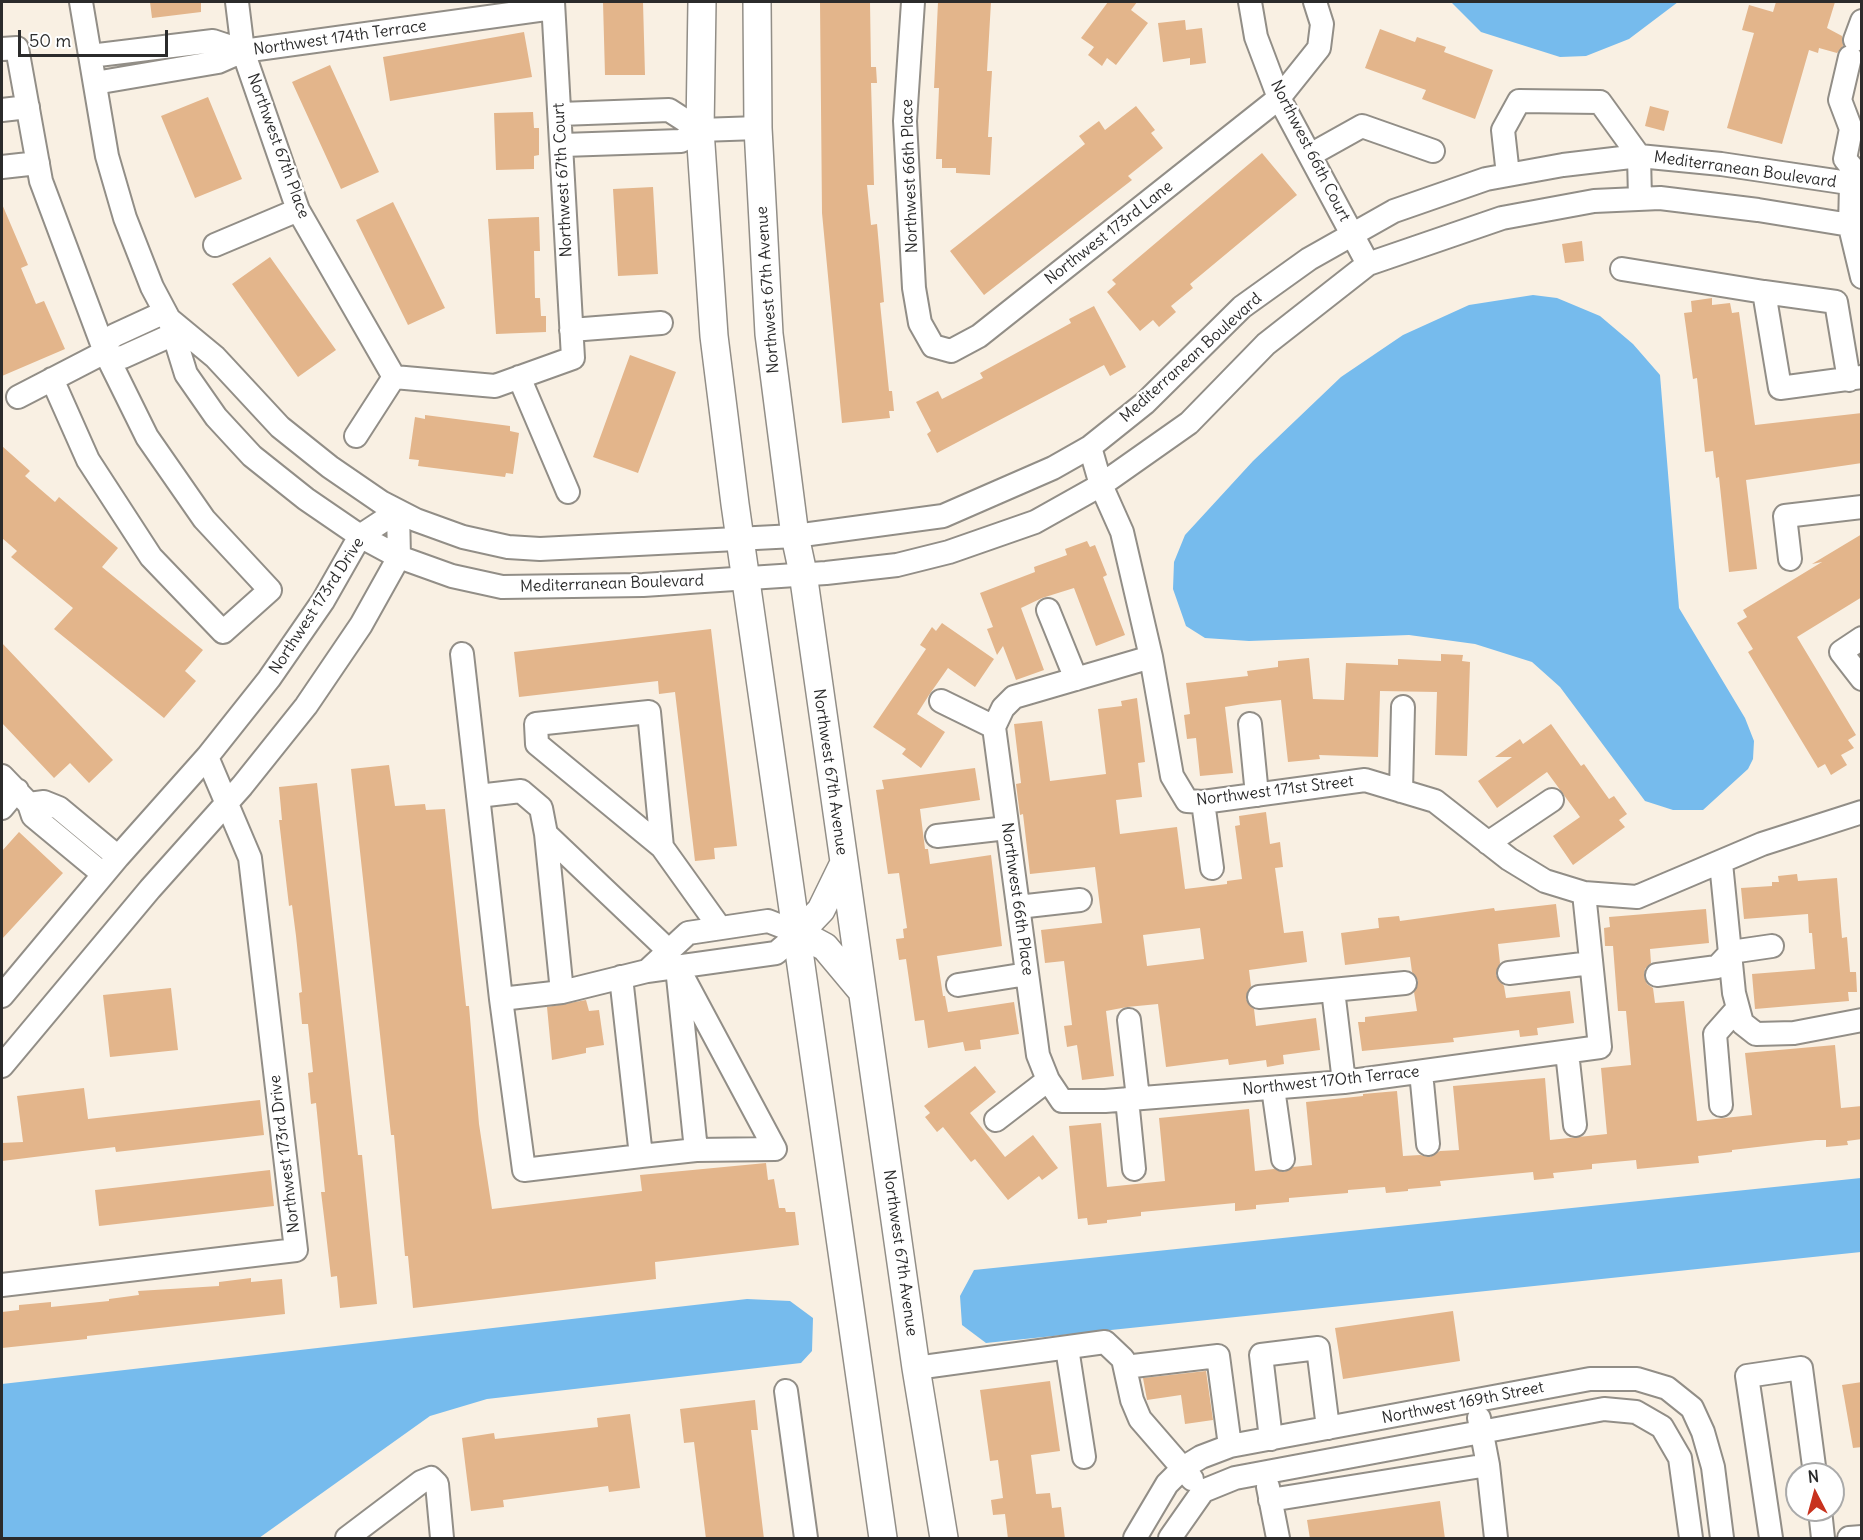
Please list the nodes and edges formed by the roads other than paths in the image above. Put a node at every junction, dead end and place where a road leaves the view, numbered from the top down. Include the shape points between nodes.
1 (81, 2) edge
2 (237, 2) edge
3 (702, 2) edge
4 (757, 2) edge
5 (913, 2) edge
6 (1250, 2) edge
7 (1315, 2) edge
8 (553, 5) edge
9 (1856, 39) edge
10 (2, 49) edge
11 (243, 51) junction
12 (90, 56) junction
13 (95, 83) junction
14 (1279, 98) junction
15 (27, 107) junction
16 (2, 110) edge
17 (560, 114) junction
18 (758, 128) junction
19 (700, 130) junction
20 (1856, 130) edge
21 (562, 145) junction
22 (1433, 151) dead end
23 (1310, 155) junction
24 (1639, 156) junction
25 (38, 163) junction
26 (2, 167) edge
27 (1508, 176) junction
28 (1857, 177) edge
29 (1640, 199) junction
30 (298, 210) junction
31 (1856, 227) edge
32 (1353, 234) junction
33 (214, 245) dead end
34 (1368, 264) junction
35 (1622, 269) dead end
36 (1862, 277) edge
37 (1764, 292) junction
38 (169, 321) junction
39 (661, 322) dead end
40 (571, 330) junction
41 (933, 346) joint
42 (105, 352) junction
43 (394, 377) junction
44 (519, 377) junction
45 (1855, 378) edge
46 (52, 379) junction
47 (18, 397) dead end
48 (356, 436) dead end
49 (1090, 447) junction
50 (1101, 486) junction
51 (568, 492) dead end
52 (1862, 507) edge
53 (398, 511) junction
54 (924, 519) junction
55 (360, 536) junction
56 (795, 536) junction
57 (741, 538) junction
58 (931, 556) junction
59 (399, 557) junction
60 (1790, 559) dead end
61 (803, 573) junction
62 (747, 577) junction
63 (1048, 610) dead end
64 (1862, 638) edge
65 (462, 654) dead end
66 (1151, 657) junction
67 (1076, 679) junction
68 (1862, 679) edge
69 (941, 701) dead end
70 (1403, 707) dead end
71 (1250, 724) dead end
72 (994, 727) junction
73 (207, 757) junction
74 (16, 790) edge
75 (1401, 791) junction
76 (1257, 795) junction
77 (478, 796) junction
78 (1552, 800) dead end
79 (1203, 802) junction
80 (227, 803) junction
81 (2, 808) edge
82 (1862, 812) edge
83 (67, 815) junction
84 (1008, 828) junction
85 (52, 832) junction
86 (546, 834) junction
87 (937, 836) dead end
88 (1488, 843) junction
89 (662, 847) junction
90 (1721, 863) junction
91 (843, 865) junction
92 (111, 866) junction
93 (1212, 868) dead end
94 (1584, 893) junction
95 (1080, 900) dead end
96 (1018, 907) junction
97 (720, 928) junction
98 (799, 933) junction
99 (1772, 946) dead end
100 (1731, 952) junction
101 (673, 958) junction
102 (1591, 963) junction
103 (1509, 973) dead end
104 (1027, 974) junction
105 (1658, 975) dead end
106 (621, 977) junction
107 (1406, 983) dead end
108 (958, 985) dead end
109 (1333, 990) junction
110 (862, 991) junction
111 (562, 992) junction
112 (2, 996) edge
113 (1259, 997) dead end
114 (501, 999) junction
115 (1738, 1008) junction
116 (1129, 1020) dead end
117 (1861, 1020) edge
118 (1862, 1026) edge
119 (1567, 1052) junction
120 (2, 1066) edge
121 (1421, 1072) junction
122 (1048, 1080) junction
123 (1344, 1082) junction
124 (1274, 1088) junction
125 (1132, 1099) junction
126 (1062, 1101) joint
127 (1721, 1105) dead end
128 (996, 1120) dead end
129 (1575, 1125) dead end
130 (1428, 1144) dead end
131 (696, 1150) junction
132 (641, 1156) junction
133 (1282, 1159) dead end
134 (1134, 1169) dead end
135 (2, 1286) edge
136 (1067, 1348) junction
137 (1125, 1367) junction
138 (916, 1368) junction
139 (786, 1391) dead end
140 (1475, 1400) junction
141 (1328, 1428) junction
142 (1481, 1431) junction
143 (1266, 1440) junction
144 (1230, 1446) junction
145 (1084, 1457) dead end
146 (1813, 1462) edge
147 (1488, 1465) junction
148 (1183, 1467) junction
149 (1265, 1471) junction
150 (1203, 1491) junction
151 (1270, 1500) junction
152 (1821, 1522) edge
153 (1862, 1537) edge
154 (347, 1539) edge
155 (442, 1539) edge
156 (806, 1539) edge
157 (884, 1539) edge
158 (944, 1539) edge
159 (1135, 1539) edge
160 (1170, 1539) edge
161 (1278, 1539) edge
162 (1496, 1539) edge
163 (1691, 1539) edge
164 (1722, 1539) edge
165 (1771, 1539) edge
166 (1823, 1539) edge
167 (1849, 1539) edge

1 - 12 street
2 - 11 street, Northwest 67th Place
3 - 19 main road
4 - 18 main road, Northwest 67th Avenue
5 - 41 street, Northwest 66th Place via 905,121 914,288 920,323
6 - 14 street, Northwest 66th Court via 1256,37
7 - 14 street, Northwest 173rd Lane via 1323,24 1319,48
8 - 11 street, Northwest 174th Terrace
8 - 17 street, Northwest 67th Court
9 - 20 street via 1840,100
10 - 15 street via 17,48
11 - 12 street via 213,41
11 - 13 street, Northwest 174th Terrace via 218,62
11 - 30 street, Northwest 67th Place
12 - 13 street
13 - 38 street via 107,156 125,218
14 - 23 street, Northwest 66th Court
14 - 41 street, Northwest 173rd Lane via 979,336 951,351
15 - 16 street
15 - 25 street
17 - 19 street via 669,110
17 - 21 street, Northwest 67th Court
18 - 19 street
18 - 56 main road, Northwest 67th Avenue via 769,333
19 - 21 street via 681,141
19 - 57 main road via 714,336
20 - 28 street via 1845,159
21 - 40 street, Northwest 67th Court
22 - 23 street via 1362,126
23 - 32 street, Northwest 66th Court
24 - 27 street, Mediterranean Boulevard
24 - 27 street via 1600,102 1520,101 1503,130
24 - 28 street, Mediterranean Boulevard
24 - 29 street
25 - 26 street
25 - 42 street via 41,181
27 - 32 street, Mediterranean Boulevard via 1486,179 1394,211
28 - 31 street
29 - 31 street, Mediterranean Boulevard via 1758,210
29 - 34 street, Mediterranean Boulevard via 1594,201 1502,218
30 - 33 street
30 - 43 street, Northwest 67th Place
31 - 36 street
32 - 34 street, Northwest 66th Court
32 - 49 street, Mediterranean Boulevard via 1309,259 1242,307 1145,403
34 - 50 street, Mediterranean Boulevard via 1266,344 1189,423
35 - 37 street
37 - 45 street via 1836,302
37 - 45 street via 1780,388
38 - 42 street via 123,357 115,358
38 - 53 street, Mediterranean Boulevard via 215,357 280,427 330,467
38 - 55 street, Mediterranean Boulevard via 186,374 216,417 252,456
39 - 40 street
40 - 44 street, Northwest 67th Court via 573,358
42 - 46 street
42 - 46 street via 147,437 204,519 270,590 223,632 151,557 88,460
43 - 44 street via 495,386
43 - 48 street
44 - 51 street
46 - 47 street
49 - 50 street
49 - 54 street, Mediterranean Boulevard via 997,494 943,516
50 - 58 street, Mediterranean Boulevard via 1035,522
50 - 66 street via 1122,532
52 - 60 street via 1785,516
53 - 55 street, Northwest 173rd Drive
53 - 57 street, Mediterranean Boulevard via 464,537 508,548
53 - 59 street
54 - 56 street, Mediterranean Boulevard
54 - 58 street
55 - 59 street, Mediterranean Boulevard
55 - 73 street, Northwest 173rd Drive via 323,601 269,679
56 - 57 street, Mediterranean Boulevard
56 - 61 main road, Northwest 67th Avenue
57 - 62 main road
58 - 61 street, Mediterranean Boulevard via 897,565
59 - 62 street, Mediterranean Boulevard via 452,576 502,587 643,585
59 - 80 street via 361,625 306,706
61 - 62 street, Mediterranean Boulevard
61 - 91 main road, Northwest 67th Avenue
62 - 98 main road
63 - 67 street
64 - 68 street via 1841,652
65 - 77 street
66 - 67 street
66 - 79 street, Northwest 171st Street via 1172,776 1188,801
67 - 72 street via 1014,697 1003,708
69 - 72 street
70 - 75 street
71 - 76 street
72 - 84 street, Northwest 66th Place
73 - 80 street, Northwest 173rd Drive
73 - 92 street, Northwest 173rd Drive
74 - 81 street
74 - 83 street
74 - 85 street via 33,816
75 - 76 street, Northwest 171st Street via 1365,780
75 - 88 street, Northwest 171st Street via 1435,801
76 - 79 street, Northwest 171st Street
77 - 86 street via 521,791 541,808
77 - 114 street
78 - 88 street
79 - 93 street
80 - 120 street
80 - 135 street, Northwest 173rd Drive via 250,858 296,1250
82 - 90 street, Northwest 171st Street via 1762,844
83 - 85 street
83 - 92 street via 98,841
84 - 87 street
84 - 96 street, Northwest 66th Place
85 - 92 street
86 - 101 street
86 - 111 street
88 - 94 street, Northwest 171st Street via 1545,880
89 - 89 street via 537,744 536,724 649,712
89 - 97 street
90 - 94 street, Northwest 171st Street via 1637,897
90 - 100 street
91 - 98 main road via 821,910
91 - 110 main road, Northwest 67th Avenue
92 - 112 street, Northwest 173rd Drive
94 - 102 street
95 - 96 street
96 - 104 street, Northwest 66th Place
97 - 98 street via 768,921
97 - 101 street via 688,933
98 - 101 street via 776,953
98 - 110 main road via 825,946
98 - 157 main road
99 - 100 street
100 - 105 street via 1717,967
100 - 115 street
101 - 106 street via 647,971
101 - 131 street
101 - 131 street via 775,1149
102 - 103 street
102 - 119 street, Northwest 17Oth Terrace via 1600,1047
104 - 108 street
104 - 122 street, Northwest 66th Place via 1038,1055
106 - 111 street
106 - 132 street
107 - 109 street
109 - 113 street
109 - 123 street
110 - 138 main road, Northwest 67th Avenue
111 - 114 street
114 - 132 street via 524,1170
115 - 117 street via 1742,1023 1756,1034 1794,1033
115 - 127 street via 1715,1034
116 - 125 street
117 - 118 street
119 - 121 street, Northwest 17Oth Terrace
119 - 129 street
121 - 123 street, Northwest 17Oth Terrace
121 - 130 street
122 - 126 street, Northwest 66th Place
122 - 128 street
123 - 124 street, Northwest 17Oth Terrace
124 - 125 street, Northwest 17Oth Terrace
124 - 133 street
125 - 126 street, Northwest 17Oth Terrace
125 - 134 street
131 - 132 street
136 - 137 street via 1105,1342 1123,1359
136 - 138 street
136 - 145 street
137 - 144 street via 1218,1356
137 - 148 street via 1140,1419
138 - 158 main road, Northwest 67th Avenue
139 - 156 street
140 - 141 street, Northwest 169th Street
140 - 142 street
140 - 164 street, Northwest 169th Street via 1590,1379 1636,1379 1667,1388 1692,1408 1703,1431 1713,1467
141 - 143 street, Northwest 169th Street
141 - 143 street via 1318,1348 1261,1356
142 - 147 street
142 - 149 street, Northwest 169th Street
142 - 163 street, Northwest 169th Street via 1604,1409 1636,1413 1662,1427 1680,1458
143 - 144 street, Northwest 169th Street
143 - 149 street
144 - 148 street, Northwest 169th Street
146 - 165 street via 1801,1368 1747,1376
147 - 151 street
147 - 162 street
148 - 150 street
148 - 159 street, Northwest 169th Street via 1167,1484
149 - 150 street, Northwest 169th Street
149 - 151 street
150 - 160 street
151 - 161 street
152 - 166 street
153 - 167 street
154 - 155 street via 431,1478 437,1484

